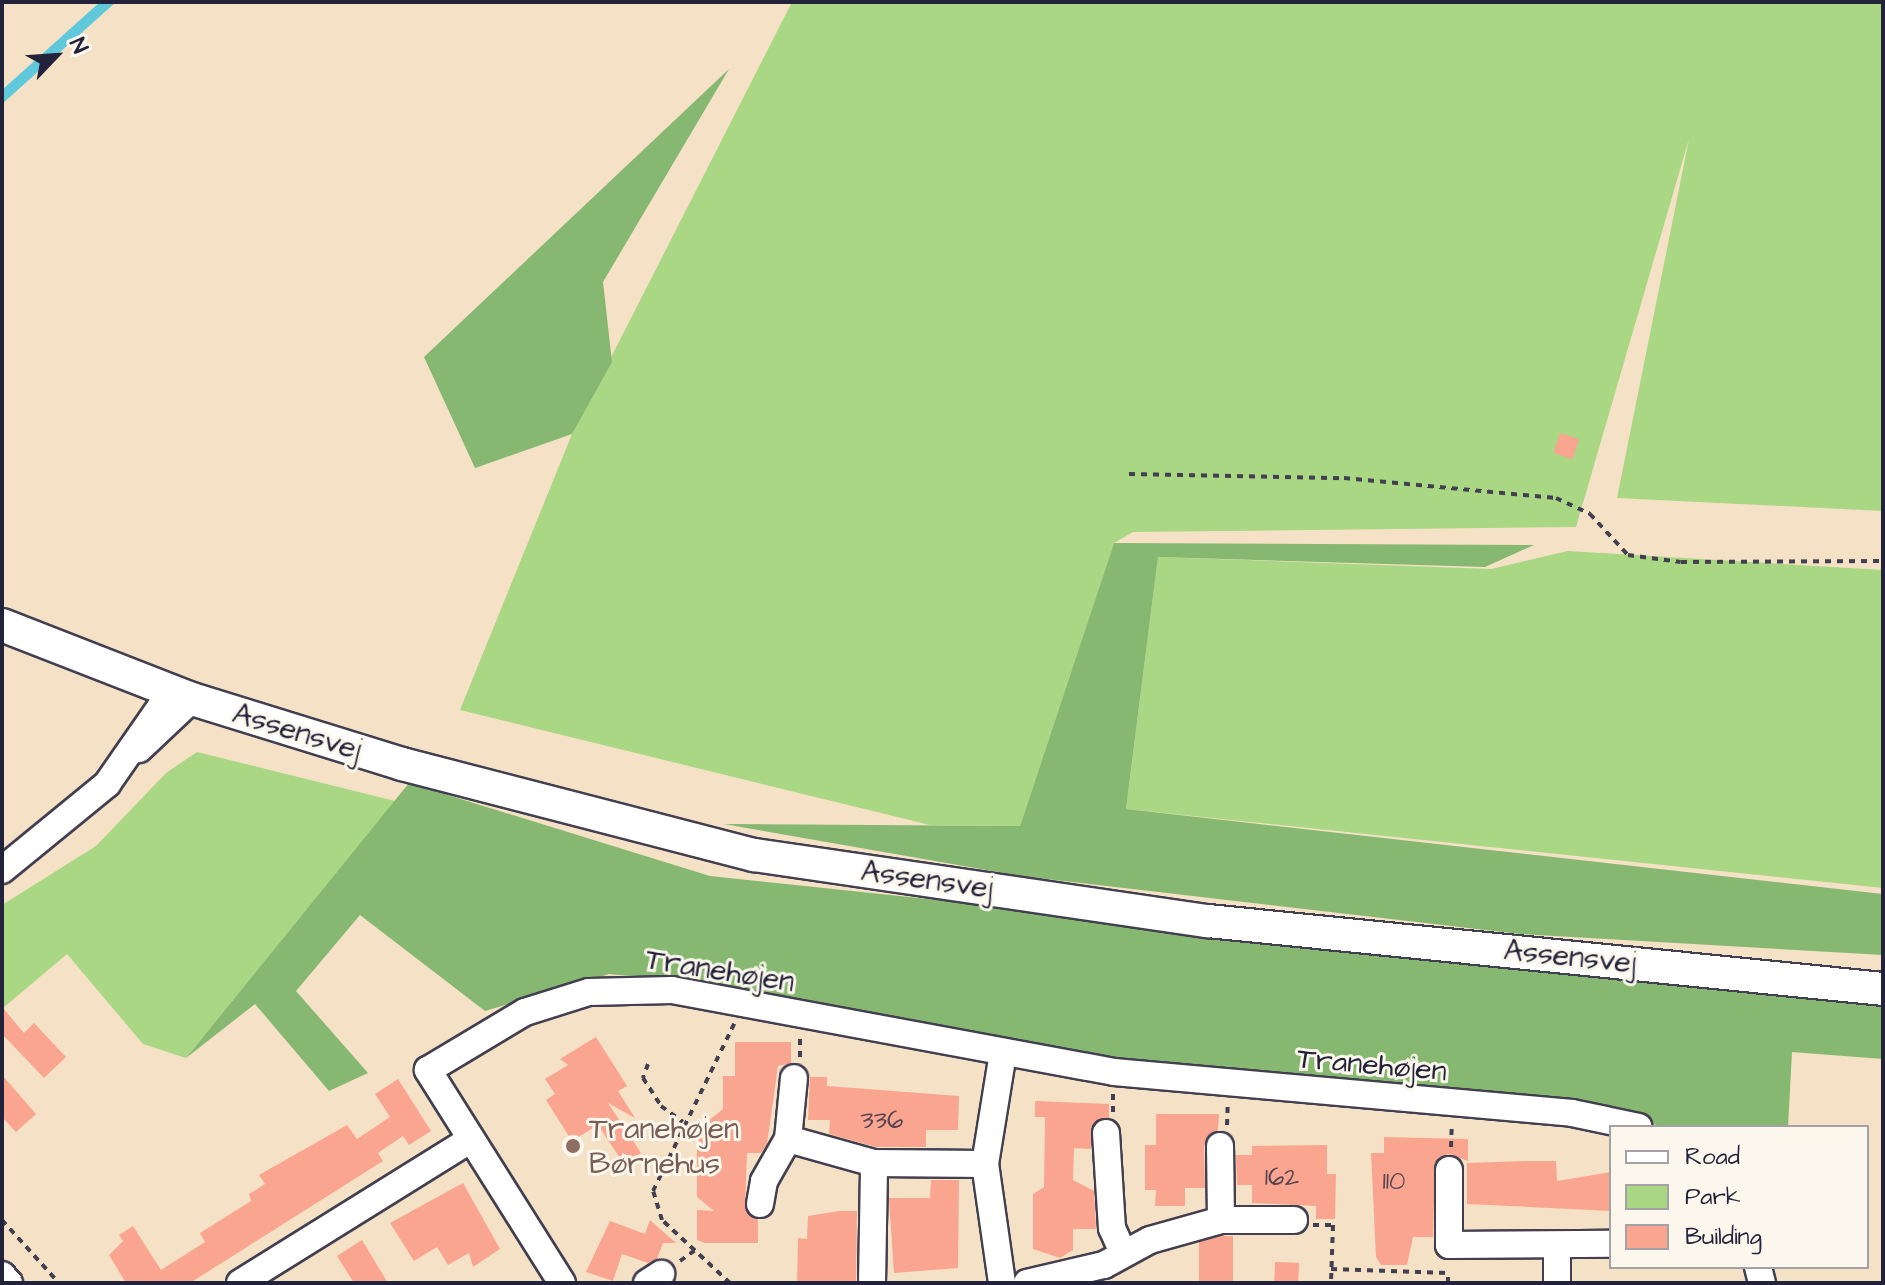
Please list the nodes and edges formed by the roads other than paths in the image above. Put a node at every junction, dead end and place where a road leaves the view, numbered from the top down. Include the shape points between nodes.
1 (2, 625) edge
2 (182, 696) junction
3 (2, 870) edge
4 (1883, 989) edge
5 (1003, 1053) junction
6 (794, 1078) road end
7 (1632, 1125) edge
8 (1106, 1133) road end
9 (471, 1139) junction
10 (788, 1139) junction
11 (1220, 1146) road end
12 (874, 1163) junction
13 (985, 1164) junction
14 (1449, 1170) road end
15 (760, 1204) dead end
16 (1221, 1220) junction
17 (1294, 1220) road end
18 (1609, 1244) edge
19 (1557, 1246) junction
20 (1114, 1267) edge
21 (2, 1275) edge
22 (9, 1283) edge
23 (240, 1283) edge
24 (562, 1283) edge
25 (872, 1283) edge
26 (1002, 1283) edge
27 (1027, 1283) edge
28 (1557, 1283) edge

1 - 2 main road, Assensvej
2 - 3 street via 69,822
2 - 4 main road, Assensvej via 402,764 754,855 1208,921
5 - 7 street, Tranehøjen via 1228,1086 1606,1117
5 - 9 street, Tranehøjen via 641,988 589,992 525,1012 428,1070
5 - 13 street
6 - 10 street
8 - 20 street
9 - 23 street
9 - 24 street, Tranehøjen
10 - 12 street
10 - 15 street via 764,1181
11 - 16 street
12 - 13 street
12 - 25 street
13 - 26 street
14 - 19 street via 1449,1245
16 - 17 street
16 - 20 street
18 - 19 street
19 - 28 street
20 - 27 street
21 - 22 street

